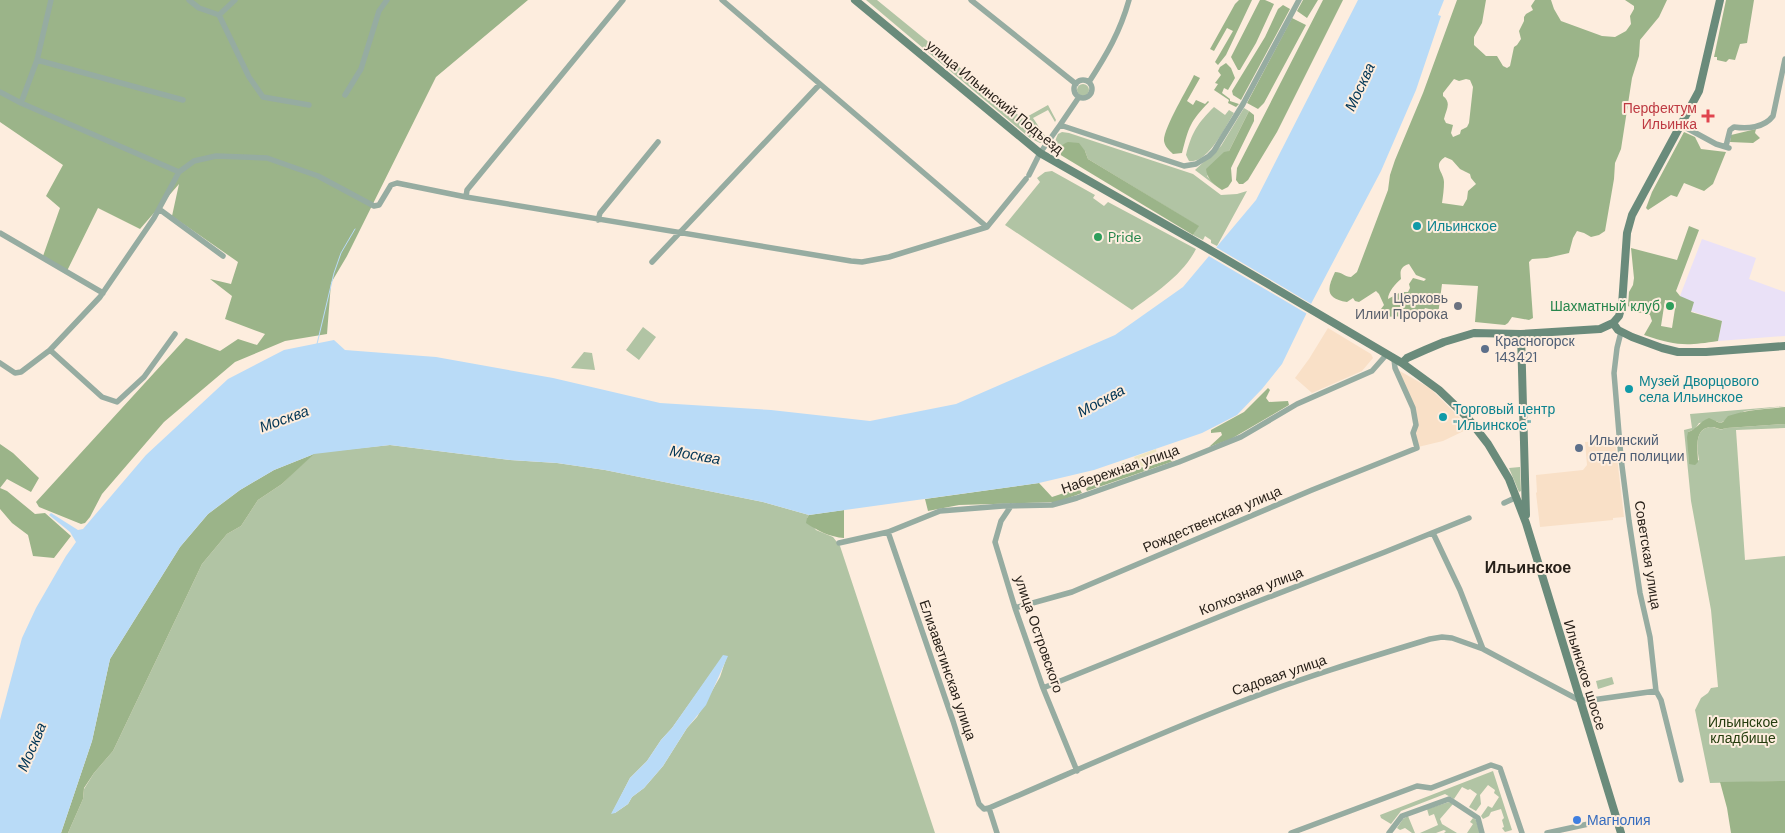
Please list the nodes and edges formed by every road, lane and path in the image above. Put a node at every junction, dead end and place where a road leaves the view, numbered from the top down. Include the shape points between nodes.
1 (51, 0) edge
2 (189, 0) edge
3 (235, 0) edge
4 (387, 0) edge
5 (623, 0) edge
6 (722, 0) edge
7 (856, 0) edge
8 (970, 0) edge
9 (1128, 0) edge
10 (1299, 0) edge
11 (1720, 0) edge
12 (219, 15) junction
13 (1785, 59) edge
14 (38, 60) junction
15 (1089, 82) junction
16 (820, 84) junction
17 (1076, 84) junction
18 (0, 92) edge
19 (345, 95) dead end
20 (1079, 97) junction
21 (183, 100) dead end
22 (21, 103) junction
23 (309, 105) dead end
24 (1682, 124) junction
25 (1060, 125) junction
26 (658, 142) dead end
27 (1040, 153) junction
28 (179, 172) junction
29 (466, 197) junction
30 (159, 210) junction
31 (598, 220) junction
32 (987, 227) junction
33 (680, 232) junction
34 (0, 233) edge
35 (223, 256) dead end
36 (652, 262) dead end
37 (104, 293) junction
38 (1323, 317) joint
39 (1614, 323) junction
40 (1621, 332) junction
41 (175, 334) dead end
42 (1521, 334) junction
43 (1785, 346) edge
44 (50, 350) junction
45 (1390, 356) junction
46 (0, 363) edge
47 (1402, 363) junction
48 (1517, 497) junction
49 (1504, 503) dead end
50 (1011, 506) junction
51 (1469, 518) dead end
52 (1526, 523) junction
53 (888, 532) junction
54 (1433, 533) junction
55 (839, 543) dead end
56 (1015, 608) junction
57 (1483, 649) junction
58 (1044, 688) junction
59 (1656, 691) junction
60 (1579, 700) junction
61 (1077, 770) junction
62 (1681, 780) dead end
63 (989, 808) junction
64 (1616, 818) junction
65 (997, 833) edge
66 (1291, 833) edge
67 (1389, 833) edge
68 (1482, 833) edge
69 (1522, 833) edge
70 (1547, 833) edge
71 (1621, 833) edge

1 - 14 street
2 - 12 street via 199,8
3 - 12 street
4 - 19 street via 379,11 360,69
5 - 29 street via 468,190
6 - 16 street
7 - 27 main road, улица Ильинский Подъезд
8 - 17 street
9 - 15 street via 1117,35
10 - 25 street via 1222,139 1210,156 1196,164 1184,166
11 - 24 main road via 1701,84
12 - 23 street via 249,77 263,97
13 - 24 street via 1773,116 1769,121 1754,127 1734,127 1730,130 1727,147
14 - 21 street
14 - 22 street
15 - 17 street via 1083,80
15 - 20 street via 1092,87 1090,96
16 - 32 street
16 - 33 street
17 - 20 street via 1075,93
18 - 22 street
20 - 25 street
22 - 28 street
24 - 39 main road via 1632,215 1626,241 1622,305
25 - 27 street
26 - 31 street via 600,213
27 - 32 street via 1027,177
27 - 38 main road, улица Ильинский Подъезд
28 - 29 street via 194,161 216,156 267,158 318,176 374,206 379,205 391,185 397,183
28 - 30 street
29 - 31 street
30 - 35 street
30 - 37 street
31 - 33 street
32 - 33 street via 862,262
33 - 36 street
34 - 37 street
37 - 44 street
38 - 45 main road, Ильинское шоссе
39 - 40 main road
39 - 42 main road via 1600,329
40 - 43 main road via 1678,352
40 - 59 street, Советская улица via 1614,373 1621,458
41 - 44 street via 144,377 117,402 102,397
42 - 47 main road via 1464,335
42 - 52 main road, Ильинское шоссе
44 - 46 street via 21,372 15,373
45 - 47 main road, Ильинское шоссе
45 - 50 street, Набережная улица via 1372,371 1297,404 1232,441 1179,462 1061,503
45 - 56 street, Рождественская улица via 1413,408 1416,425 1413,434 1417,448 1072,592
47 - 48 main road, Ильинское шоссе via 1439,390 1466,416 1488,444
48 - 49 street
48 - 52 main road, Ильинское шоссе
50 - 53 street, Набережная улица via 940,511
50 - 56 street, улица Островского via 1001,521 995,542
51 - 54 street, Колхозная улица
52 - 60 main road, Ильинское шоссе
53 - 55 street, Набережная улица
53 - 63 street, Елизаветинская улица via 979,804 984,809
54 - 57 street
54 - 58 street, Колхозная улица
56 - 58 street, улица Островского
57 - 60 street, Садовая улица
57 - 61 street, Садовая улица via 1452,638 1430,639 1236,703
58 - 61 street, улица Островского
59 - 60 street
59 - 62 street, Советская улица
60 - 64 main road, Ильинское шоссе
61 - 63 street, Садовая улица
63 - 65 street
64 - 70 street
64 - 71 main road, Ильинское шоссе
66 - 69 street via 1417,786 1430,788 1491,766 1500,768
67 - 68 street via 1402,816 1449,799 1478,818

